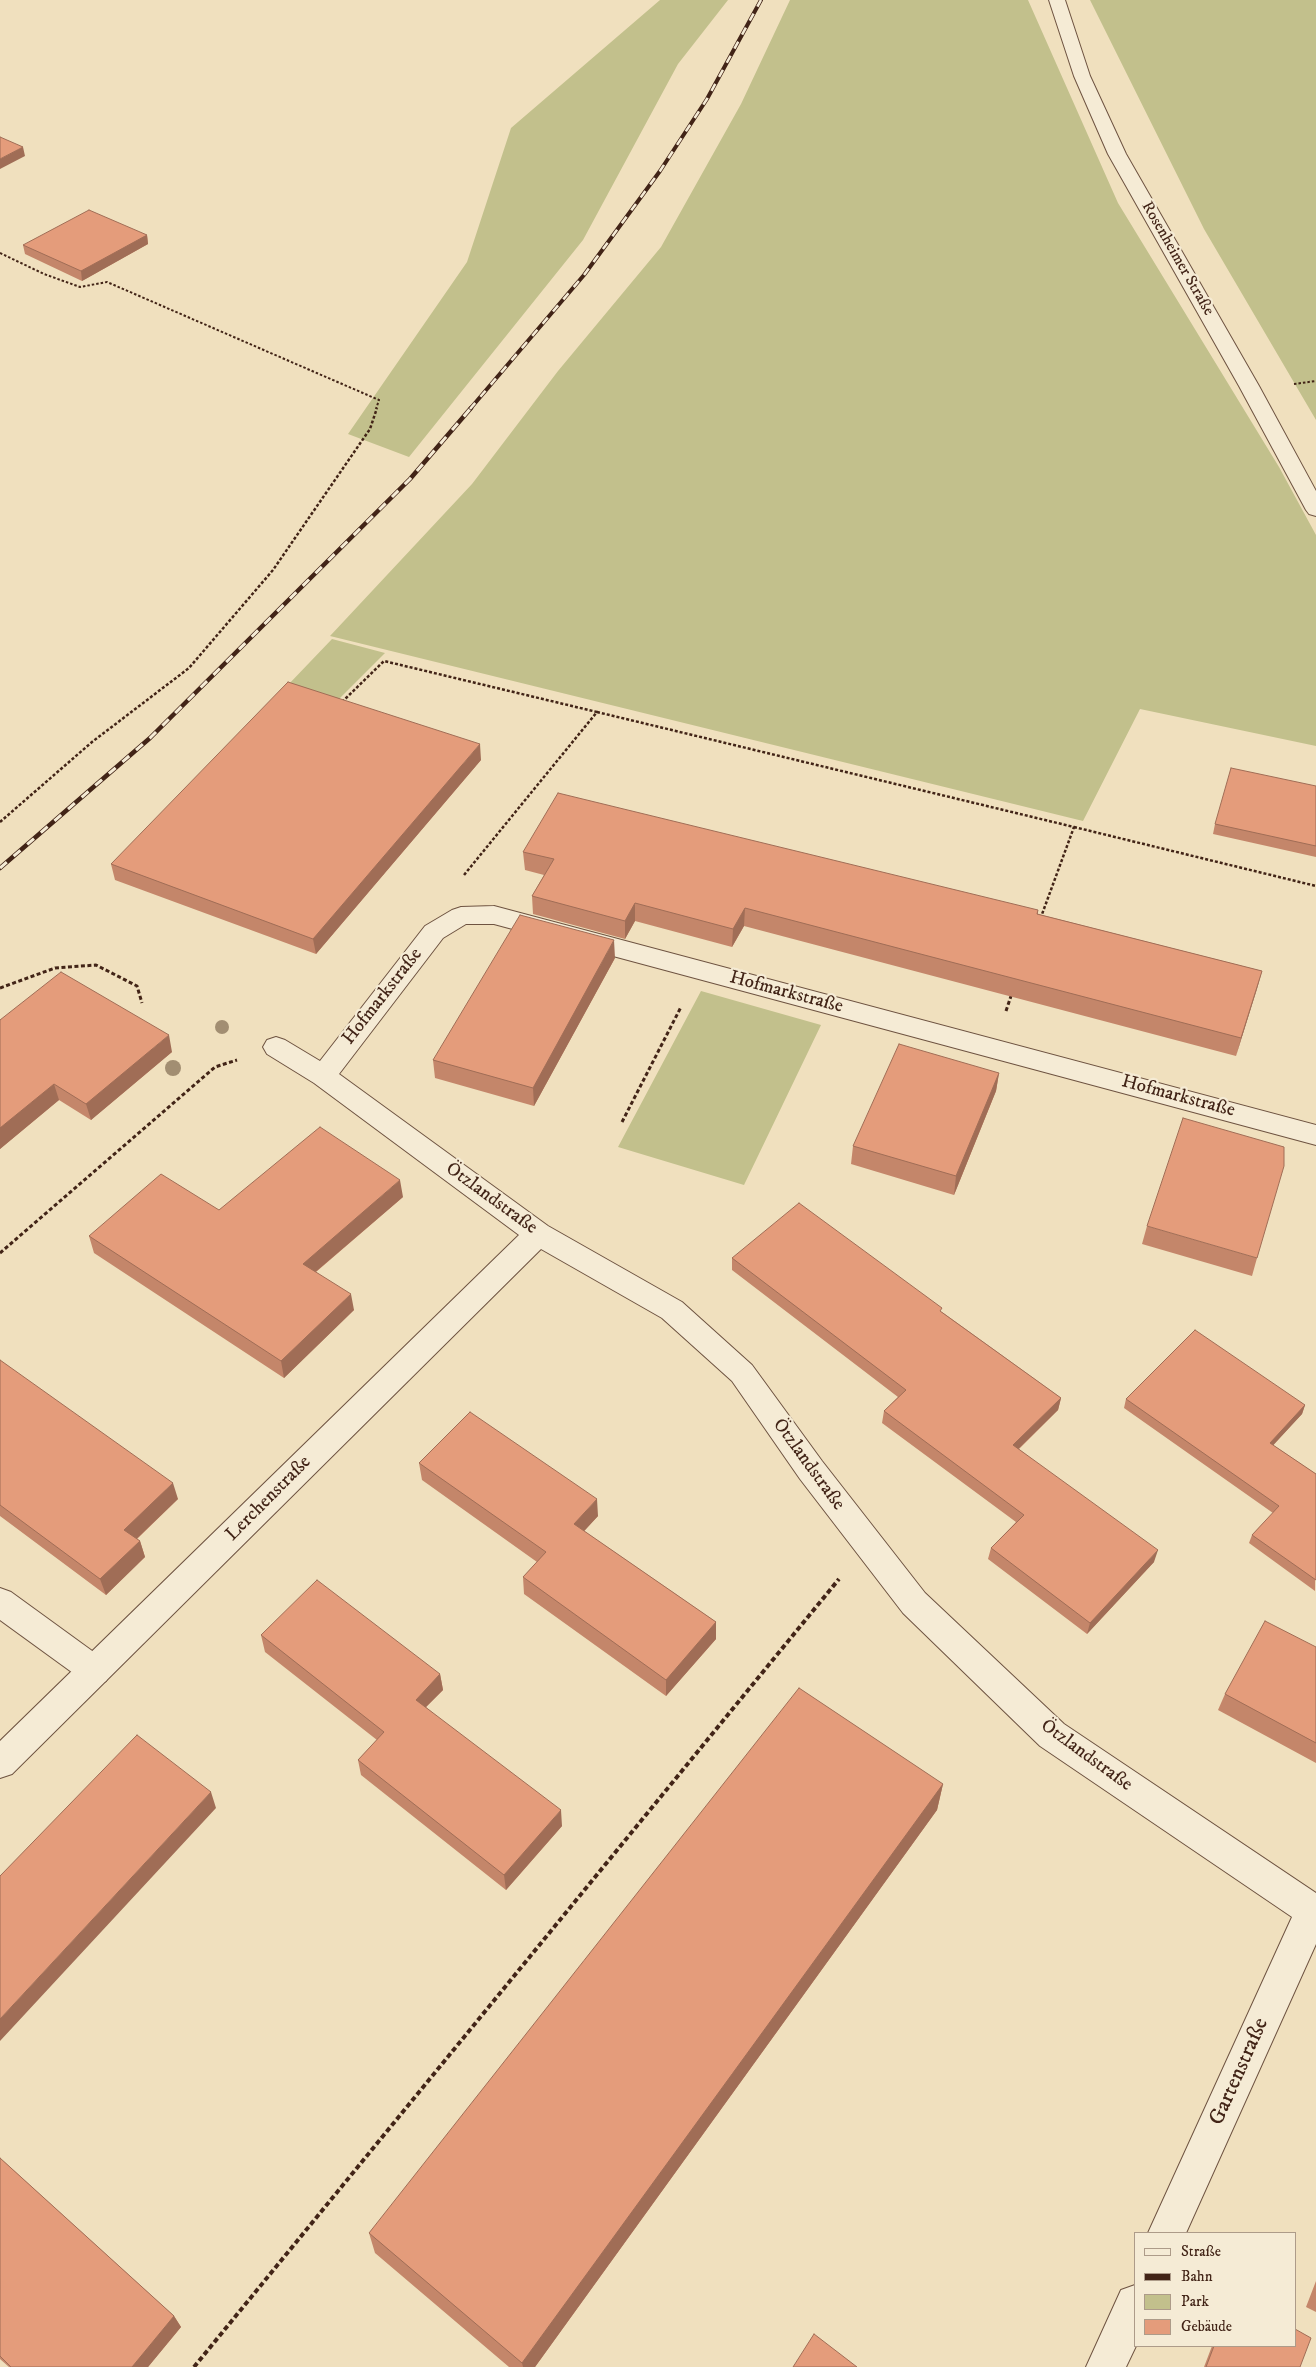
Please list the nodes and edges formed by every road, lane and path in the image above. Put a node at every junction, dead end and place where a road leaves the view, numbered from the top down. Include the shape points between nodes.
1 (1056, 0) edge
2 (0, 252) edge
3 (1316, 510) edge
4 (341, 704) edge
5 (598, 712) junction
6 (0, 822) edge
7 (1074, 827) junction
8 (1316, 886) edge
9 (461, 916) junction
10 (1040, 919) edge
11 (700, 970) junction
12 (0, 988) edge
13 (1013, 992) edge
14 (142, 1003) dead end
15 (276, 1047) joint
16 (992, 1048) junction
17 (323, 1076) junction
18 (622, 1122) dead end
19 (1316, 1135) edge
20 (538, 1234) junction
21 (0, 1253) edge
22 (868, 1544) junction
23 (0, 1602) edge
24 (95, 1671) junction
25 (0, 1763) edge
26 (1315, 1912) edge
27 (1167, 2232) edge
28 (1134, 2306) edge
29 (194, 2367) edge
30 (1106, 2367) edge

1 - 3 street, Rosenheimer Straße via 1082,76 1117,154
2 - 6 path via 44,274 80,287 107,282 379,400 370,429 273,570 189,668 92,742
4 - 5 path via 384,661
5 - 7 path
5 - 9 path via 450,891
7 - 8 path
7 - 10 path
9 - 11 street, Hofmarkstraße via 494,915
9 - 17 street, Hofmarkstraße via 434,932
11 - 16 street, Hofmarkstraße
11 - 18 path
12 - 14 path via 55,968 96,965 137,986
13 - 16 path
15 - 17 street, Ötzlandstraße
15 - 21 path via 215,1067
16 - 19 street, Hofmarkstraße
17 - 20 street, Ötzlandstraße
20 - 22 street, Ötzlandstraße via 672,1310 742,1373
20 - 24 street, Lerchenstraße
22 - 26 street, Ötzlandstraße via 914,1603 1052,1735
22 - 29 path
23 - 24 street
24 - 25 street, Lerchenstraße
26 - 27 street, Gartenstraße
28 - 30 street

